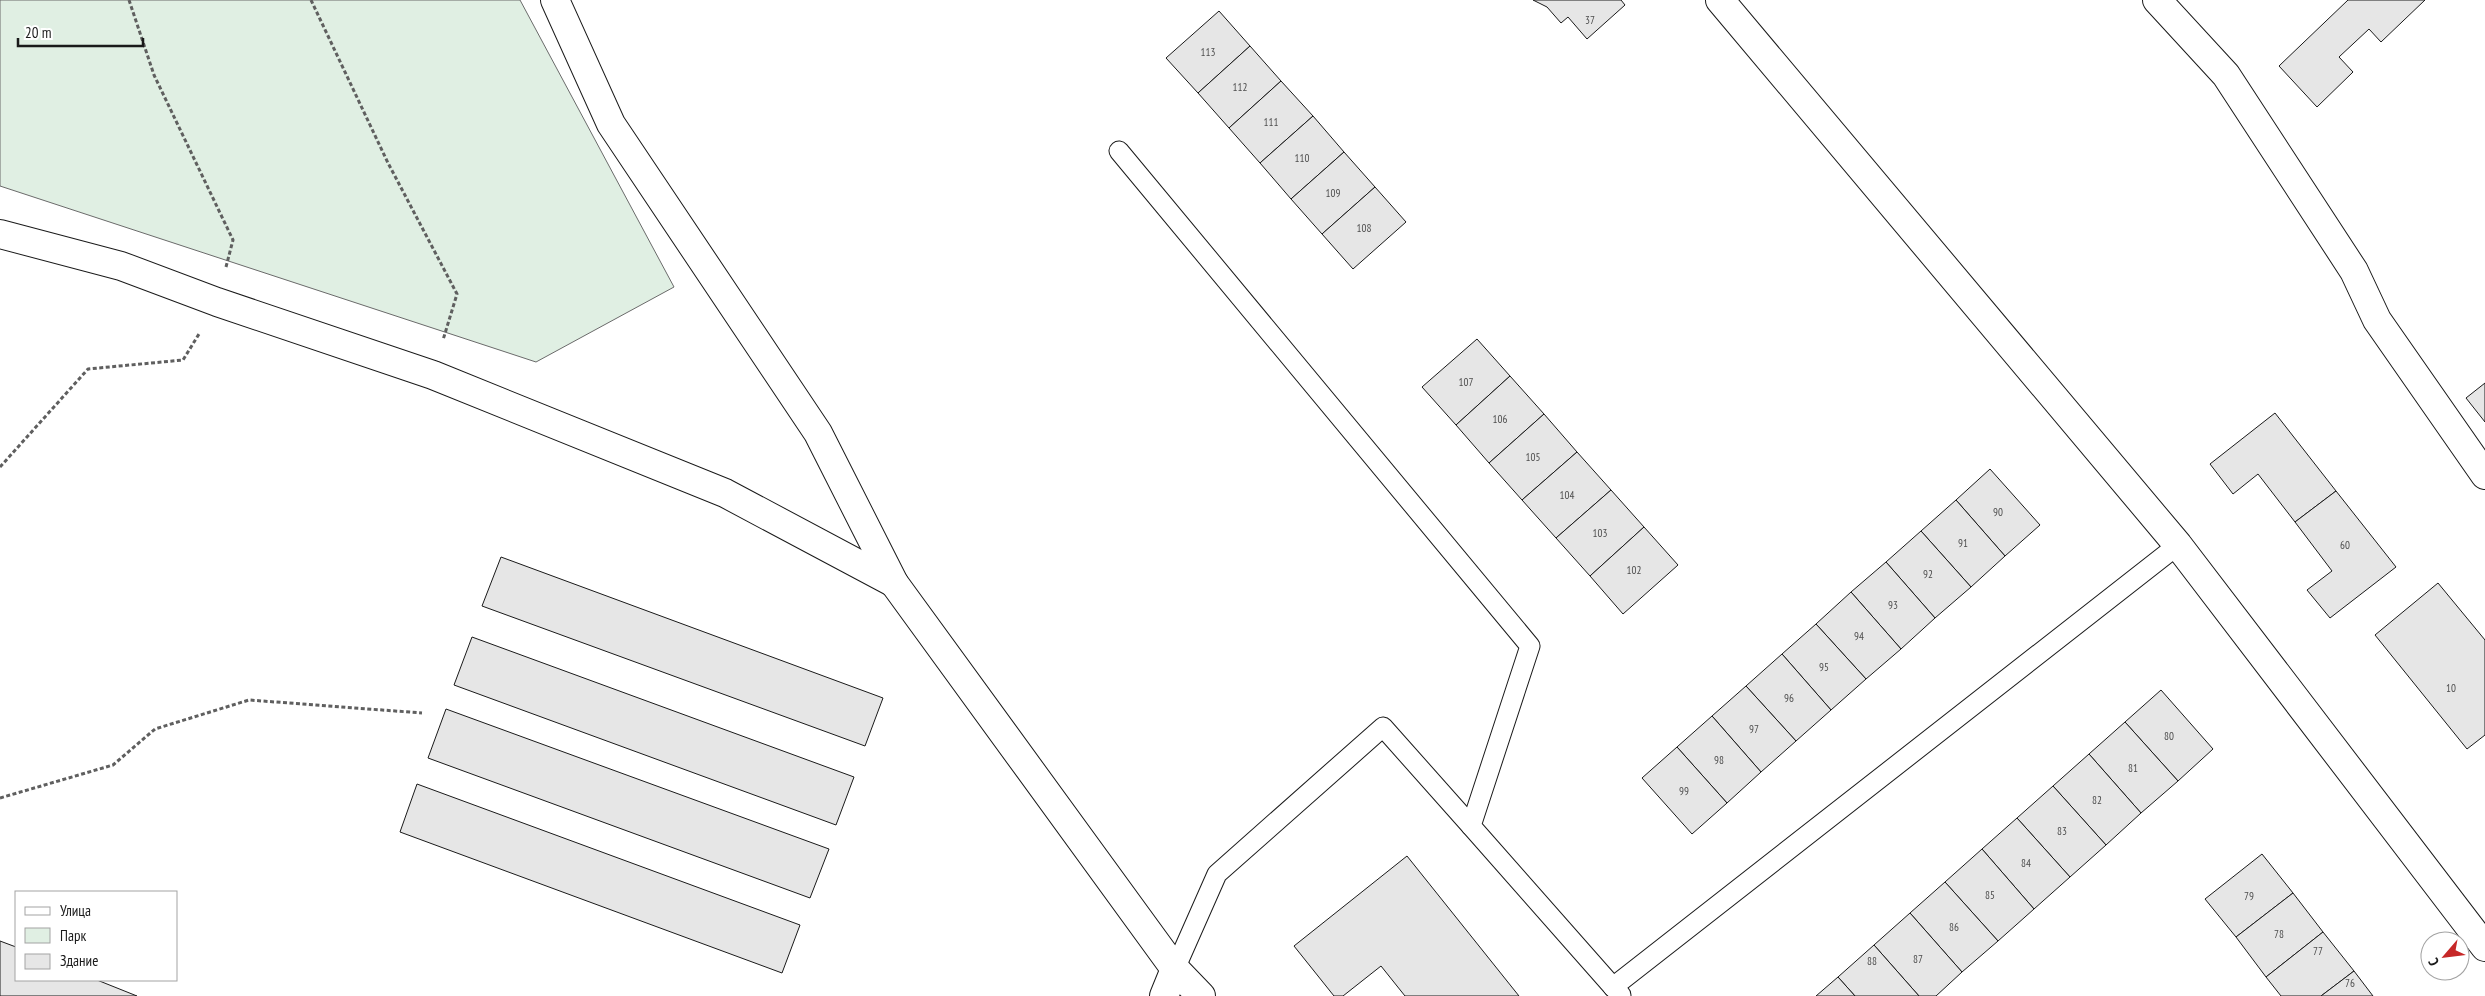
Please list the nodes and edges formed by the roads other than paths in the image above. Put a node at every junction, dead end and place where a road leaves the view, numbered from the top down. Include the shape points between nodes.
1 (555, 0) edge
2 (1720, 0) edge
3 (2157, 0) edge
4 (1119, 151) dead end
5 (0, 234) edge
6 (2485, 475) edge
7 (2178, 544) junction
8 (894, 583) junction
9 (1471, 826) junction
10 (2485, 947) edge
11 (1175, 969) junction
12 (1617, 991) edge
13 (1164, 996) edge
14 (1202, 996) edge

1 - 8 street via 610,124 818,433
2 - 7 street
3 - 6 street via 2226,75 2354,271 2377,320
4 - 9 lane via 1530,646
5 - 8 street via 121,266 432,374 724,493
7 - 10 street
7 - 12 lane
8 - 11 street
9 - 11 lane via 1383,728 1217,874
9 - 12 lane
11 - 13 street
11 - 14 street

